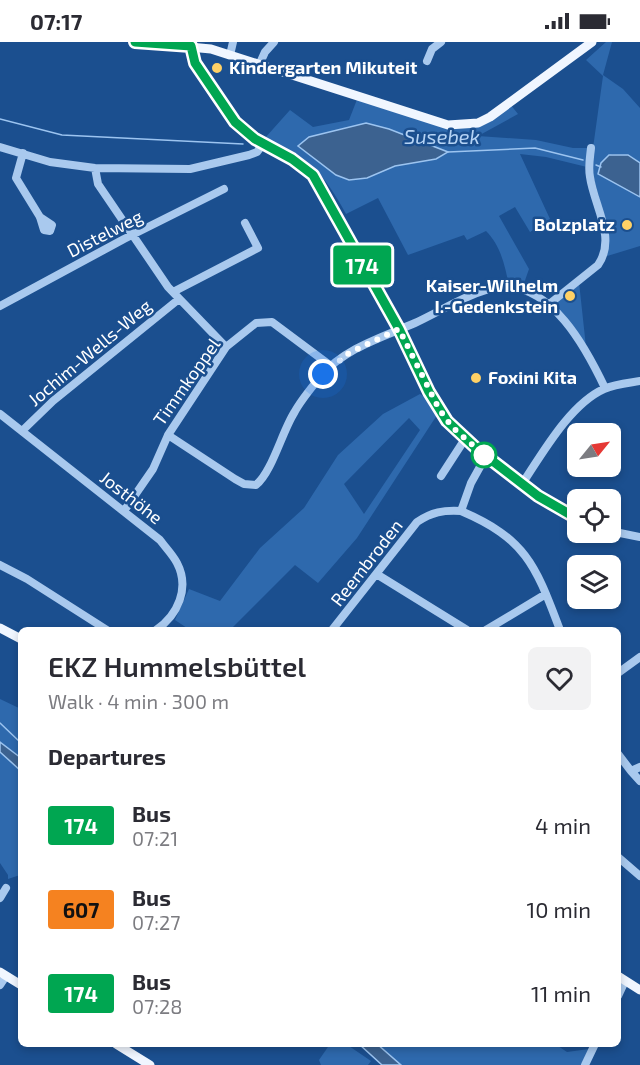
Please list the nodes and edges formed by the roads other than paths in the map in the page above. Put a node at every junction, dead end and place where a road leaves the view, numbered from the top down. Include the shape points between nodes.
1 (135, 42) edge
2 (233, 42) edge
3 (274, 42) edge
4 (441, 42) edge
5 (587, 44) edge
6 (191, 46) junction
7 (230, 55) junction
8 (428, 61) dead end
9 (260, 63) junction
10 (263, 144) junction
11 (0, 147) edge
12 (591, 148) dead end
13 (23, 153) junction
14 (95, 168) junction
15 (224, 189) dead end
16 (40, 217) dead end
17 (245, 223) dead end
18 (132, 236) junction
19 (176, 295) junction
20 (548, 305) junction
21 (0, 306) edge
22 (399, 329) junction
23 (226, 347) junction
24 (331, 366) junction
25 (640, 381) edge
26 (605, 388) junction
27 (0, 414) edge
28 (22, 431) junction
29 (168, 435) junction
30 (465, 439) junction
31 (486, 456) junction
32 (441, 476) dead end
33 (520, 482) junction
34 (124, 511) junction
35 (461, 511) junction
36 (567, 513) edge
37 (621, 533) edge
38 (640, 537) edge
39 (0, 565) edge
40 (378, 575) junction
41 (546, 594) junction
42 (102, 627) edge
43 (159, 627) edge
44 (335, 627) edge
45 (462, 627) edge
46 (491, 627) edge
47 (559, 627) edge
48 (0, 628) edge
49 (18, 637) edge
50 (640, 657) edge
51 (621, 671) edge
52 (621, 758) edge
53 (640, 767) edge
54 (631, 771) junction
55 (640, 781) edge
56 (621, 860) edge
57 (640, 876) edge
58 (6, 888) dead end
59 (0, 898) edge
60 (2, 978) edge
61 (622, 979) edge
62 (18, 984) edge
63 (640, 990) edge
64 (121, 1047) edge
65 (594, 1047) edge
66 (150, 1065) edge
67 (585, 1065) edge

1 - 6 main road
2 - 7 street
3 - 9 street
4 - 8 street via 432,49
5 - 9 main road via 502,110 478,123 463,124 433,122
6 - 7 main road
6 - 10 street via 195,63 229,116
7 - 9 main road
10 - 14 street via 249,155 190,169
10 - 22 street via 313,175
11 - 13 street
12 - 20 street via 590,178 604,227 604,257
13 - 14 street via 50,162
13 - 16 street via 16,178
14 - 18 street via 98,184
15 - 18 street, Distelweg
17 - 19 street, Jochim-Wells-Weg via 258,248
18 - 19 street
18 - 21 street, Distelweg
19 - 23 street
19 - 28 street, Jochim-Wells-Weg
20 - 22 street via 526,292 497,288
20 - 26 street via 572,329
22 - 24 street
22 - 30 street via 435,404
23 - 24 street, Timmkoppel via 256,323 267,321
23 - 29 street, Timmkoppel
24 - 29 street via 294,412 264,476 256,484 235,479
25 - 26 street
26 - 33 street via 577,410
27 - 28 street, Josthöhe
28 - 34 street, Josthöhe
29 - 34 street, Timmkoppel via 153,469
30 - 31 street
30 - 32 street
31 - 33 street
31 - 35 street
33 - 36 street
34 - 43 street, Josthöhe via 160,540 177,563 183,584 180,600 172,616
35 - 40 street, Reembroden via 444,510 417,522
35 - 41 street via 504,534 530,559
37 - 38 street
39 - 42 street
40 - 44 street, Reembroden
40 - 45 street
41 - 46 street
41 - 47 street
48 - 49 main road
50 - 51 street
52 - 54 street
53 - 54 street
54 - 55 street
56 - 57 street
58 - 59 street
60 - 62 main road
61 - 63 main road
64 - 66 main road
65 - 67 street

